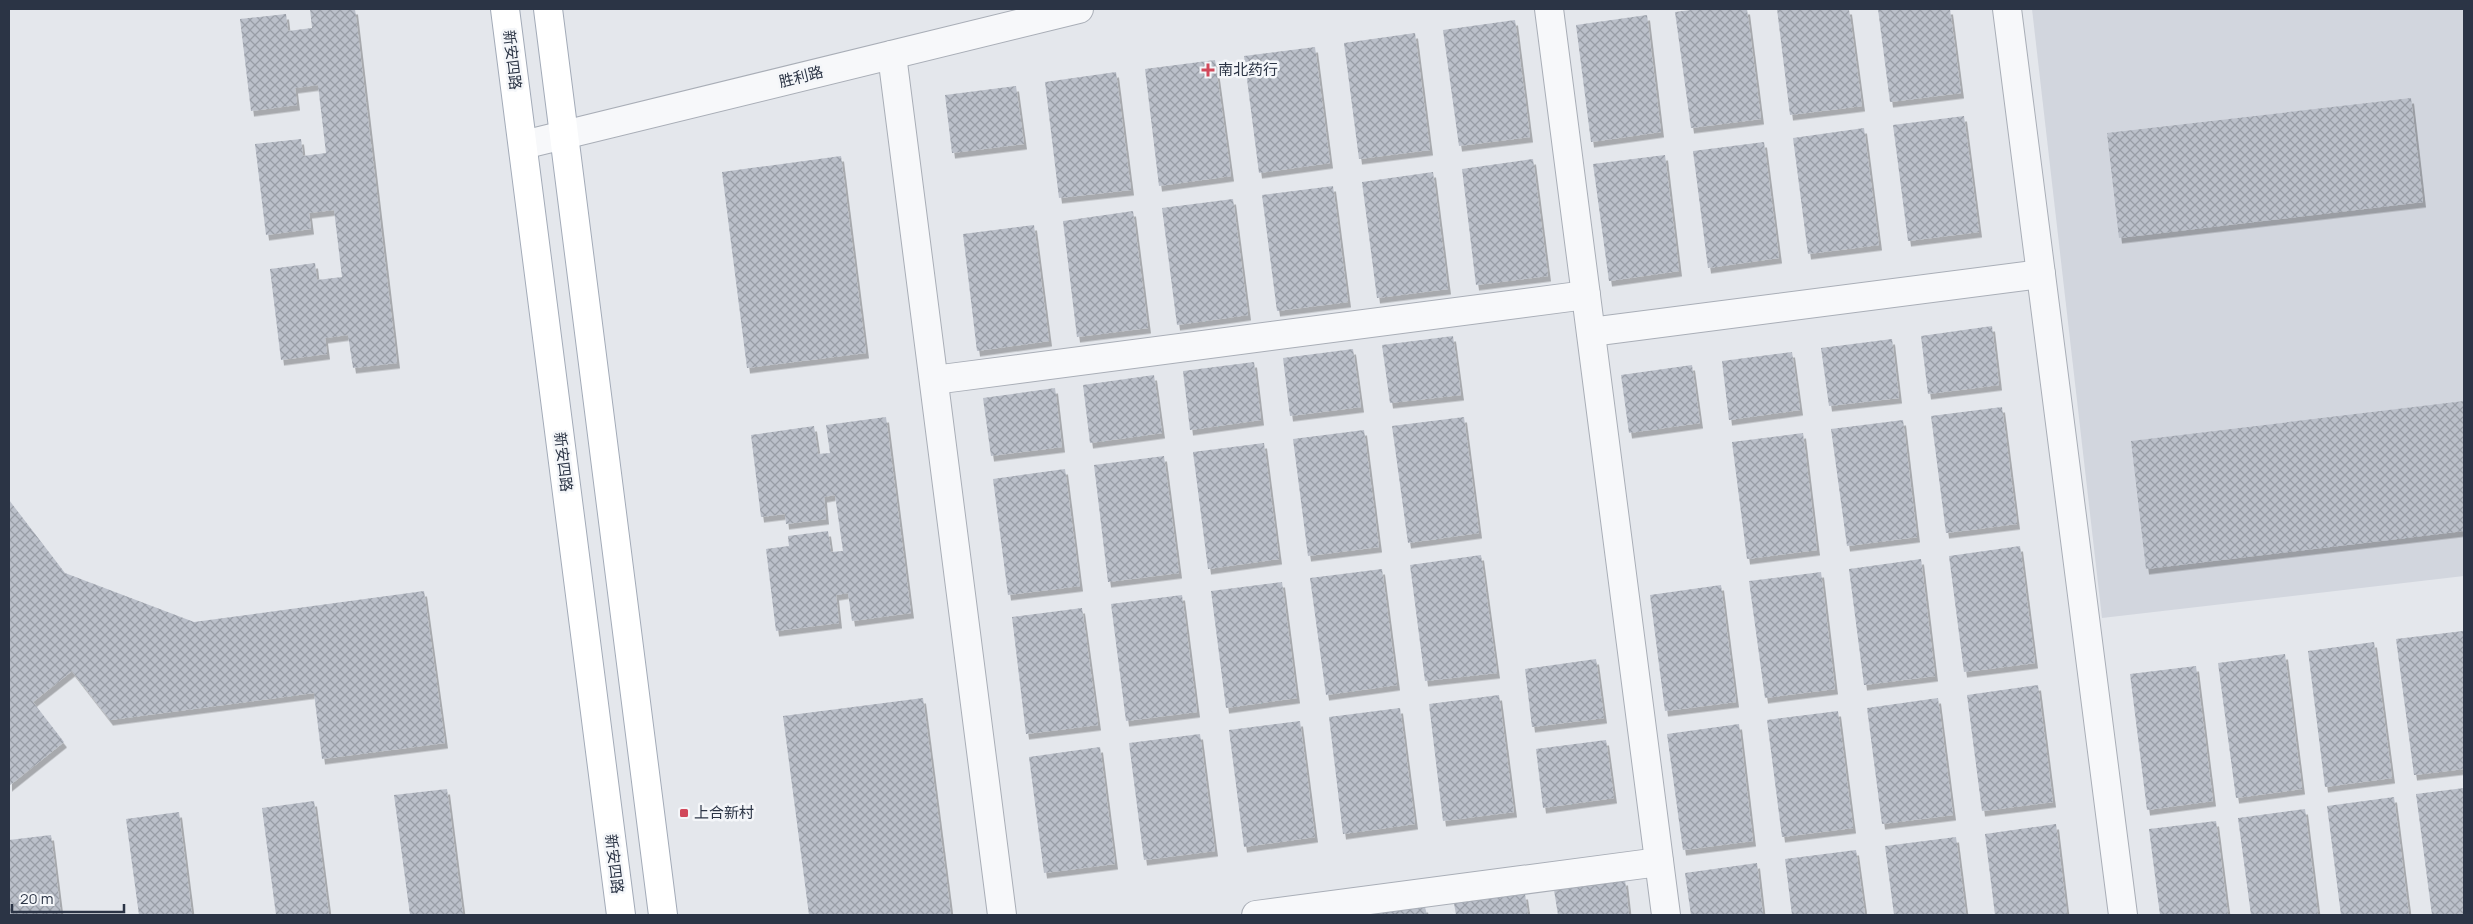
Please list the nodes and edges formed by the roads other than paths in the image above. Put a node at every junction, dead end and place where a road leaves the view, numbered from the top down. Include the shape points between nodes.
1 (505, 9) edge
2 (548, 9) edge
3 (1079, 9) edge
4 (1549, 9) edge
5 (2007, 9) edge
6 (892, 55) junction
7 (564, 136) junction
8 (523, 146) junction
9 (2041, 274) junction
10 (1586, 295) junction
11 (1591, 332) junction
12 (934, 380) junction
13 (1659, 862) junction
14 (621, 915) edge
15 (664, 915) edge
16 (1002, 915) edge
17 (1256, 915) edge
18 (1666, 915) edge
19 (2123, 915) edge

1 - 8 main road, 新安四路
2 - 7 main road
3 - 6 street, 胜利路
4 - 10 street
5 - 9 street
6 - 7 street, 胜利路
6 - 12 street
7 - 8 street, 胜利路
7 - 15 main road
8 - 14 main road, 新安四路
9 - 11 street
9 - 19 street
10 - 11 street
10 - 12 street
11 - 13 street
12 - 16 street
13 - 17 street
13 - 18 street

